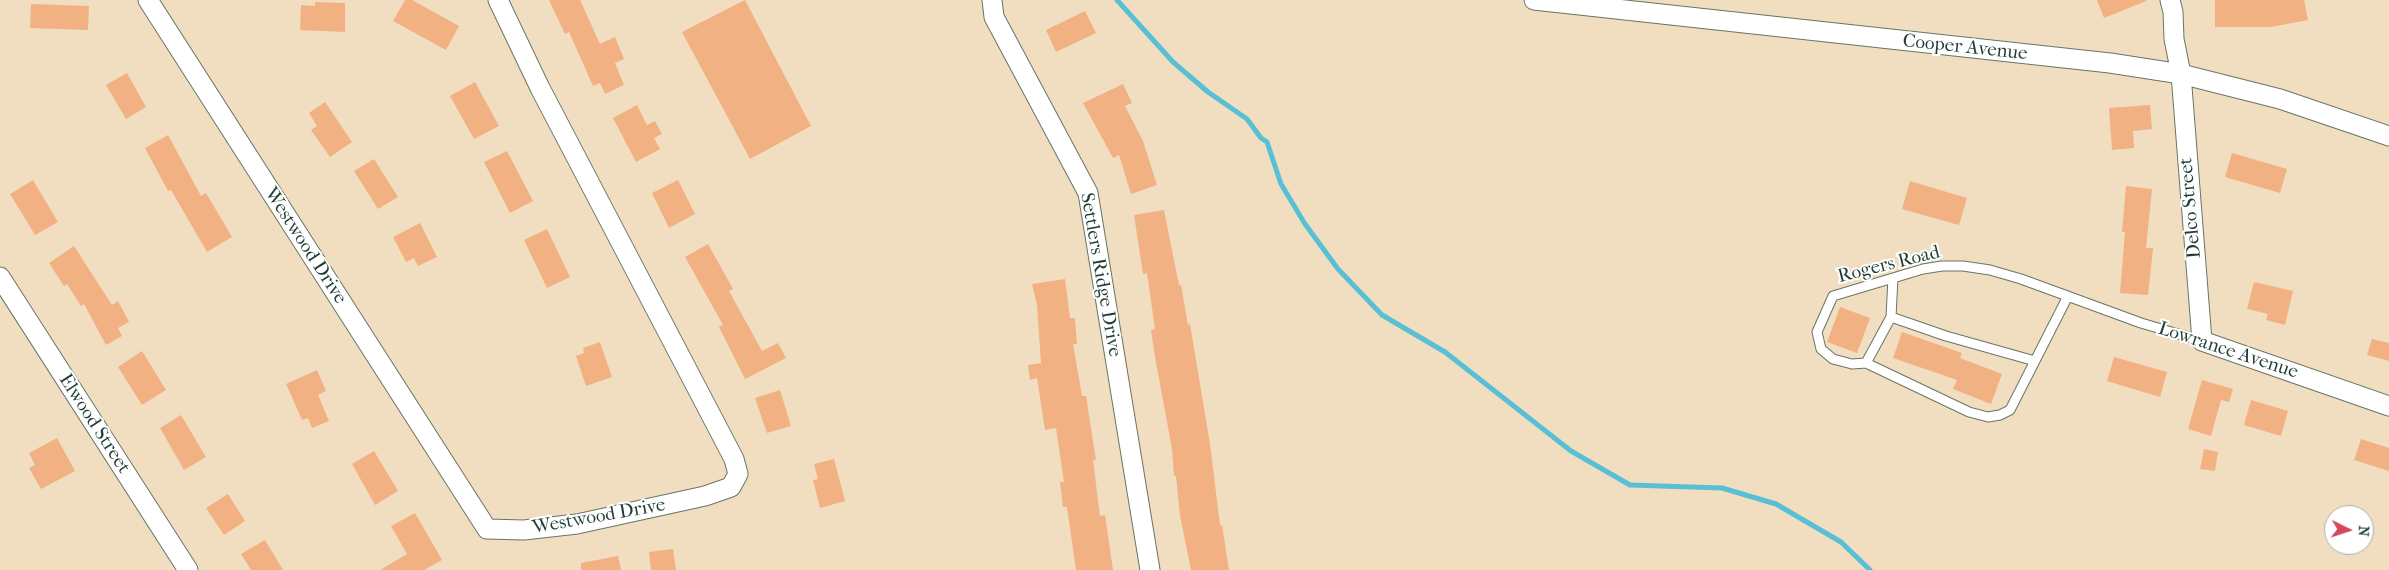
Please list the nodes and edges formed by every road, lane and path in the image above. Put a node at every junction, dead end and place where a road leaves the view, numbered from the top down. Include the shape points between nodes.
1 (148, 0) edge
2 (498, 0) edge
3 (992, 0) edge
4 (1534, 0) edge
5 (2170, 0) edge
6 (1636, 6) edge
7 (2181, 74) junction
8 (2389, 136) edge
9 (0, 277) edge
10 (1893, 278) junction
11 (2068, 296) junction
12 (1891, 317) junction
13 (2202, 341) junction
14 (2035, 361) junction
15 (1866, 363) junction
16 (2389, 406) edge
17 (188, 570) edge
18 (1150, 570) edge

1 - 2 street, Westwood Drive via 487,529 524,530 577,524 705,496 731,486 738,474 734,459
3 - 18 street, Settlers Ridge Drive via 994,17 1088,193
4 - 6 street, Cooper Avenue
5 - 7 street, Delco Street
6 - 7 street, Cooper Avenue
7 - 8 street, Cooper Avenue via 2280,99
7 - 13 street, Delco Street
9 - 17 street, Elwood Street
10 - 11 lane, Rogers Road via 1942,266 1963,266 2021,278
10 - 12 lane
10 - 15 lane, Rogers Road via 1833,296 1817,332 1821,349 1833,359 1852,364
11 - 13 lane, Lowrance Avenue
11 - 14 lane
12 - 14 lane
12 - 15 lane
13 - 16 street, Lowrance Avenue
14 - 15 lane via 2010,410 1988,417 1969,412

